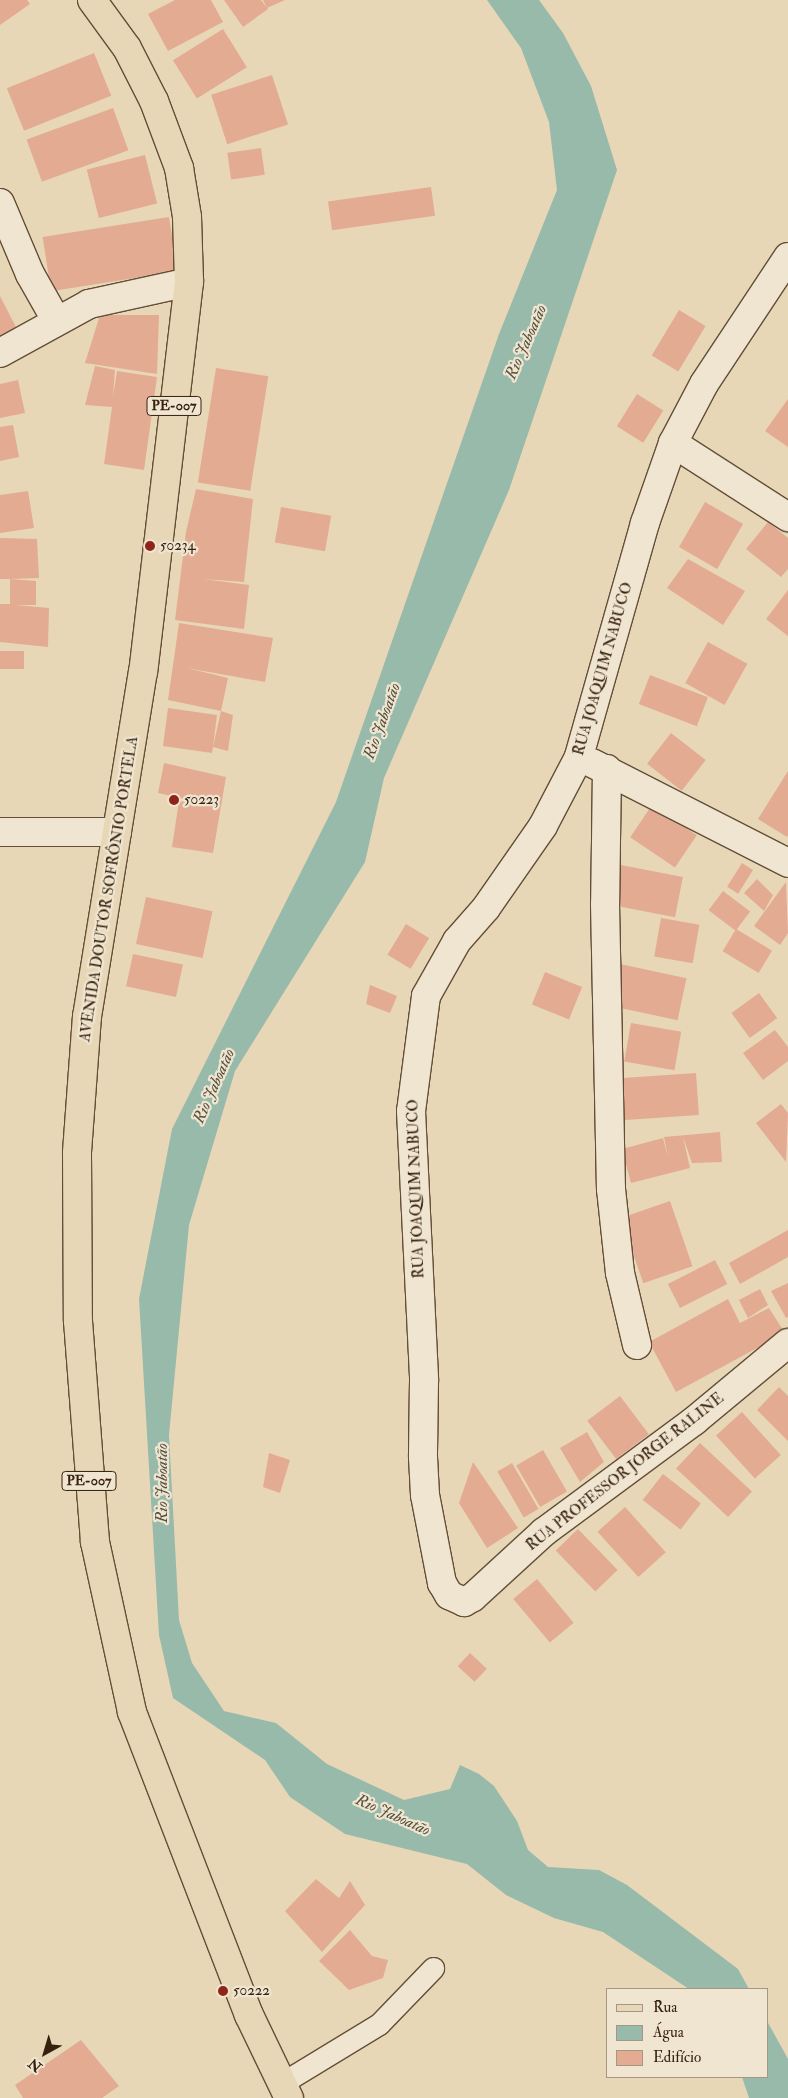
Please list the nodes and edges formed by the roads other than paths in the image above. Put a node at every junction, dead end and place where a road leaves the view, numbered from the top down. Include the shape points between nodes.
1 (92, 0) edge
2 (0, 203) edge
3 (788, 257) edge
4 (189, 282) junction
5 (56, 320) junction
6 (0, 353) edge
7 (673, 444) junction
8 (788, 517) edge
9 (579, 757) junction
10 (607, 769) junction
11 (0, 832) edge
12 (117, 832) junction
13 (788, 863) edge
14 (788, 1343) edge
15 (637, 1345) dead end
16 (442, 1583) joint
17 (433, 1968) dead end
18 (286, 2090) edge

1 - 4 main road, AVENIDA DOUTOR SOFRÔNIO PORTELA / PE-007 via 140,75 179,168 187,217
2 - 5 street via 30,274
3 - 7 street, RUA JOAQUIM NABUCO via 704,384
4 - 5 street via 107,297
4 - 12 main road, AVENIDA DOUTOR SOFRÔNIO PORTELA / PE-007 via 143,671
5 - 6 street
7 - 8 street
7 - 9 street, RUA JOAQUIM NABUCO via 645,523
9 - 10 street
9 - 16 street, RUA JOAQUIM NABUCO via 543,826 511,875 439,968 426,996 417,1047 411,1111 424,1381 424,1476
10 - 13 street
10 - 15 street via 605,904 611,1189 620,1273
11 - 12 street
12 - 18 main road, AVENIDA DOUTOR SOFRÔNIO PORTELA / PE-007 via 87,1016 77,1153 78,1321 95,1542 132,1712 246,2006
14 - 16 street, RUA PROFESSOR JORGE RALINE via 694,1421 544,1532 473,1597 459,1601
17 - 18 lane via 379,2024

